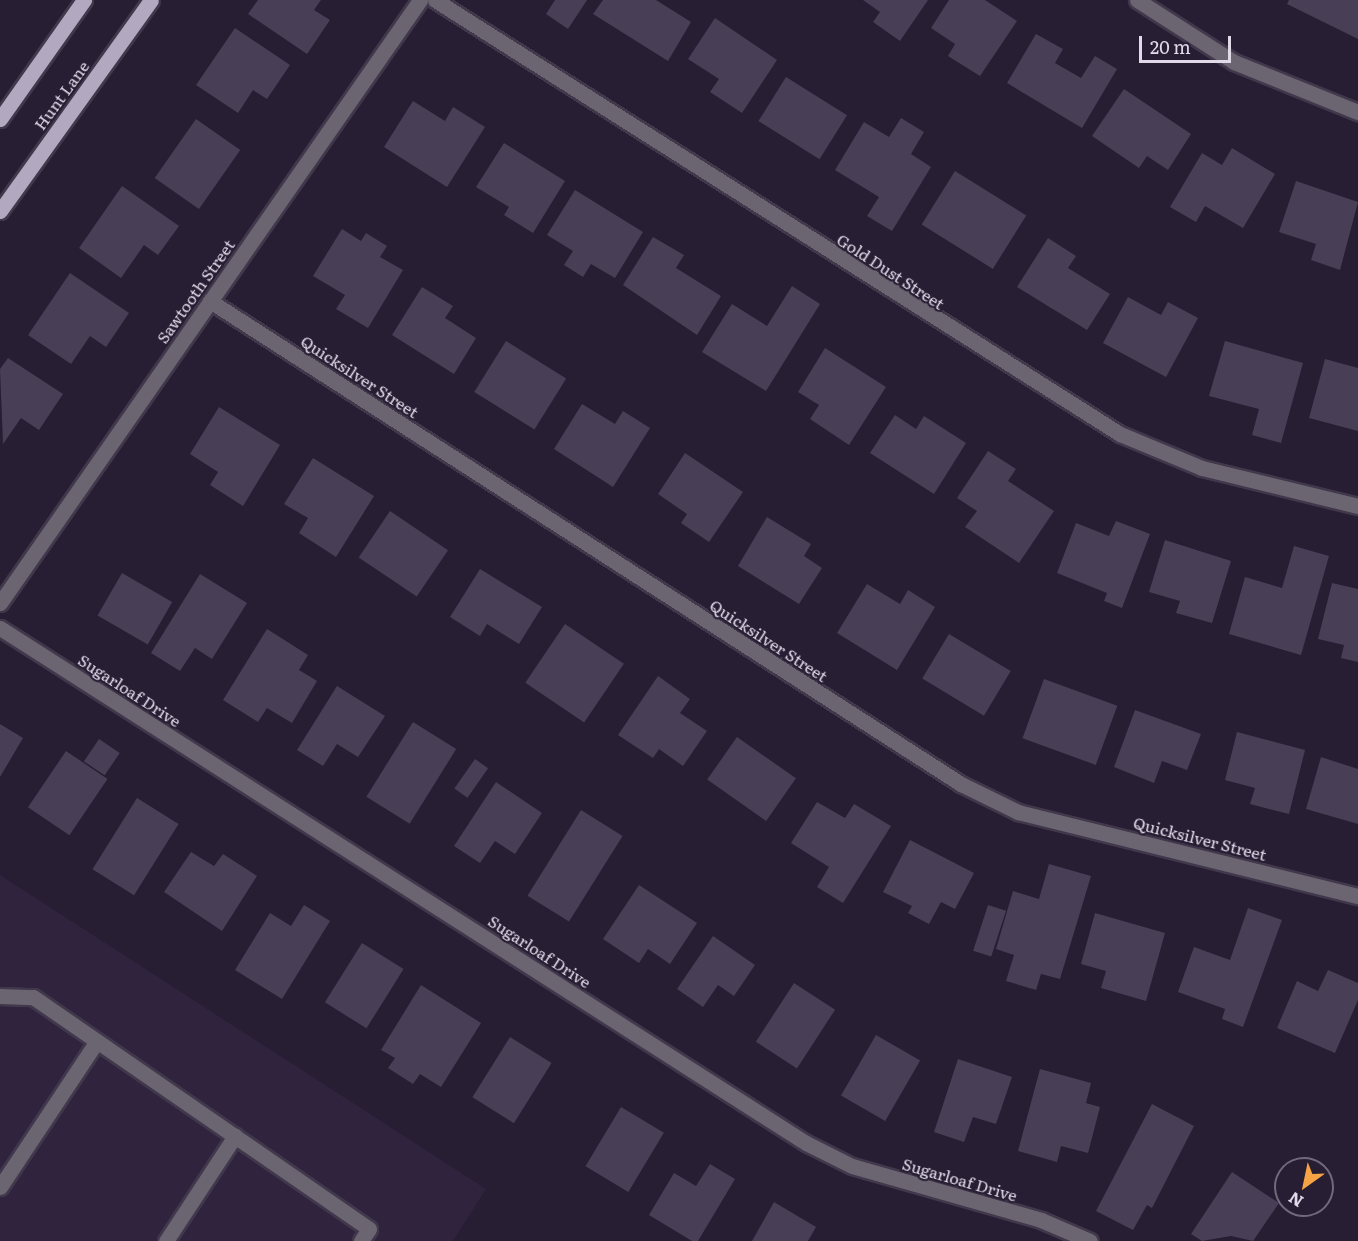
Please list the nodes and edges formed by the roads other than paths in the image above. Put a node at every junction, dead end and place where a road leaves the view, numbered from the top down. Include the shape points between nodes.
1 (84, 0) edge
2 (151, 0) edge
3 (420, 0) edge
4 (435, 0) edge
5 (1137, 0) edge
6 (1358, 112) edge
7 (0, 119) edge
8 (0, 211) edge
9 (210, 301) junction
10 (1358, 506) edge
11 (0, 603) edge
12 (0, 628) edge
13 (1358, 896) edge
14 (0, 996) edge
15 (97, 1041) junction
16 (235, 1136) junction
17 (0, 1187) edge
18 (166, 1241) edge
19 (361, 1241) edge
20 (1090, 1241) edge

1 - 7 main road
2 - 8 main road, Hunt Lane
3 - 9 street, Sawtooth Street
4 - 10 street, Gold Dust Street via 1120,434 1202,468
5 - 6 street via 1234,62
9 - 11 street, Sawtooth Street
9 - 13 street, Quicksilver Street via 961,784 1018,812
12 - 20 street, Sugarloaf Drive via 806,1143 852,1166 1041,1220
14 - 15 street via 33,997
15 - 16 street
15 - 17 street
16 - 18 street
16 - 19 street via 369,1229

